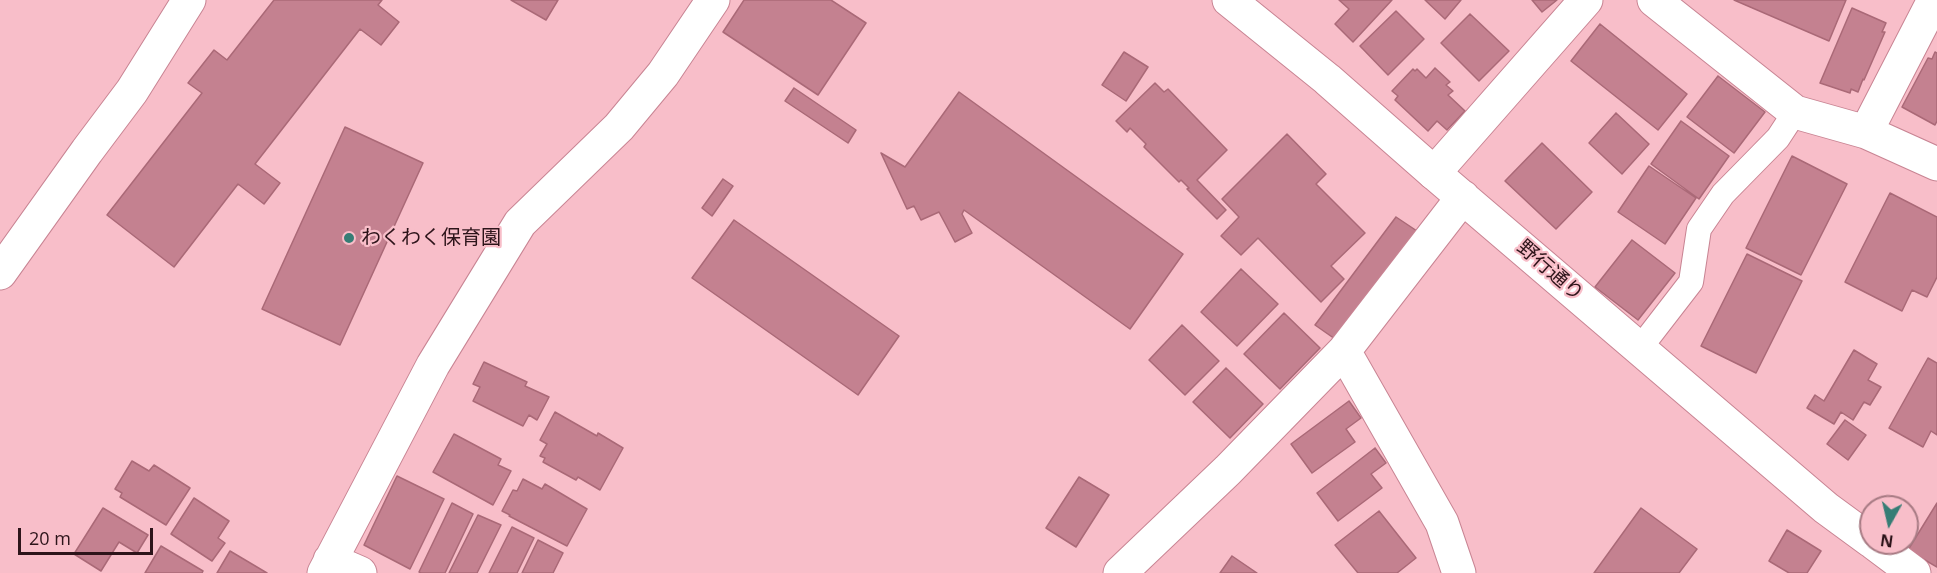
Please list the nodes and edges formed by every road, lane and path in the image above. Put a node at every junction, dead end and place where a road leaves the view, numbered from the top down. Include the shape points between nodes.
1 (189, 0) edge
2 (713, 0) edge
3 (1586, 0) edge
4 (1654, 0) edge
5 (1934, 0) edge
6 (1238, 4) edge
7 (1795, 112) junction
8 (1866, 132) junction
9 (1937, 164) edge
10 (1434, 173) junction
11 (1463, 197) junction
12 (0, 273) edge
13 (1640, 348) junction
14 (1344, 351) junction
15 (1859, 532) edge
16 (1890, 555) edge
17 (327, 567) edge
18 (360, 573) edge
19 (1120, 573) edge
20 (1459, 573) edge
21 (1914, 573) edge

1 - 12 street via 132,91
2 - 17 street via 663,74 619,127 520,223 433,365
3 - 10 street
4 - 7 street
5 - 8 street
6 - 10 street, 野行通り
7 - 8 street
7 - 13 lane via 1778,138 1723,194 1700,229 1691,282
8 - 9 street
10 - 11 street, 野行通り
11 - 13 street, 野行通り
11 - 14 street
13 - 15 street, 野行通り
14 - 19 street
14 - 20 street via 1442,524
16 - 21 street, 野行通り
17 - 18 street

